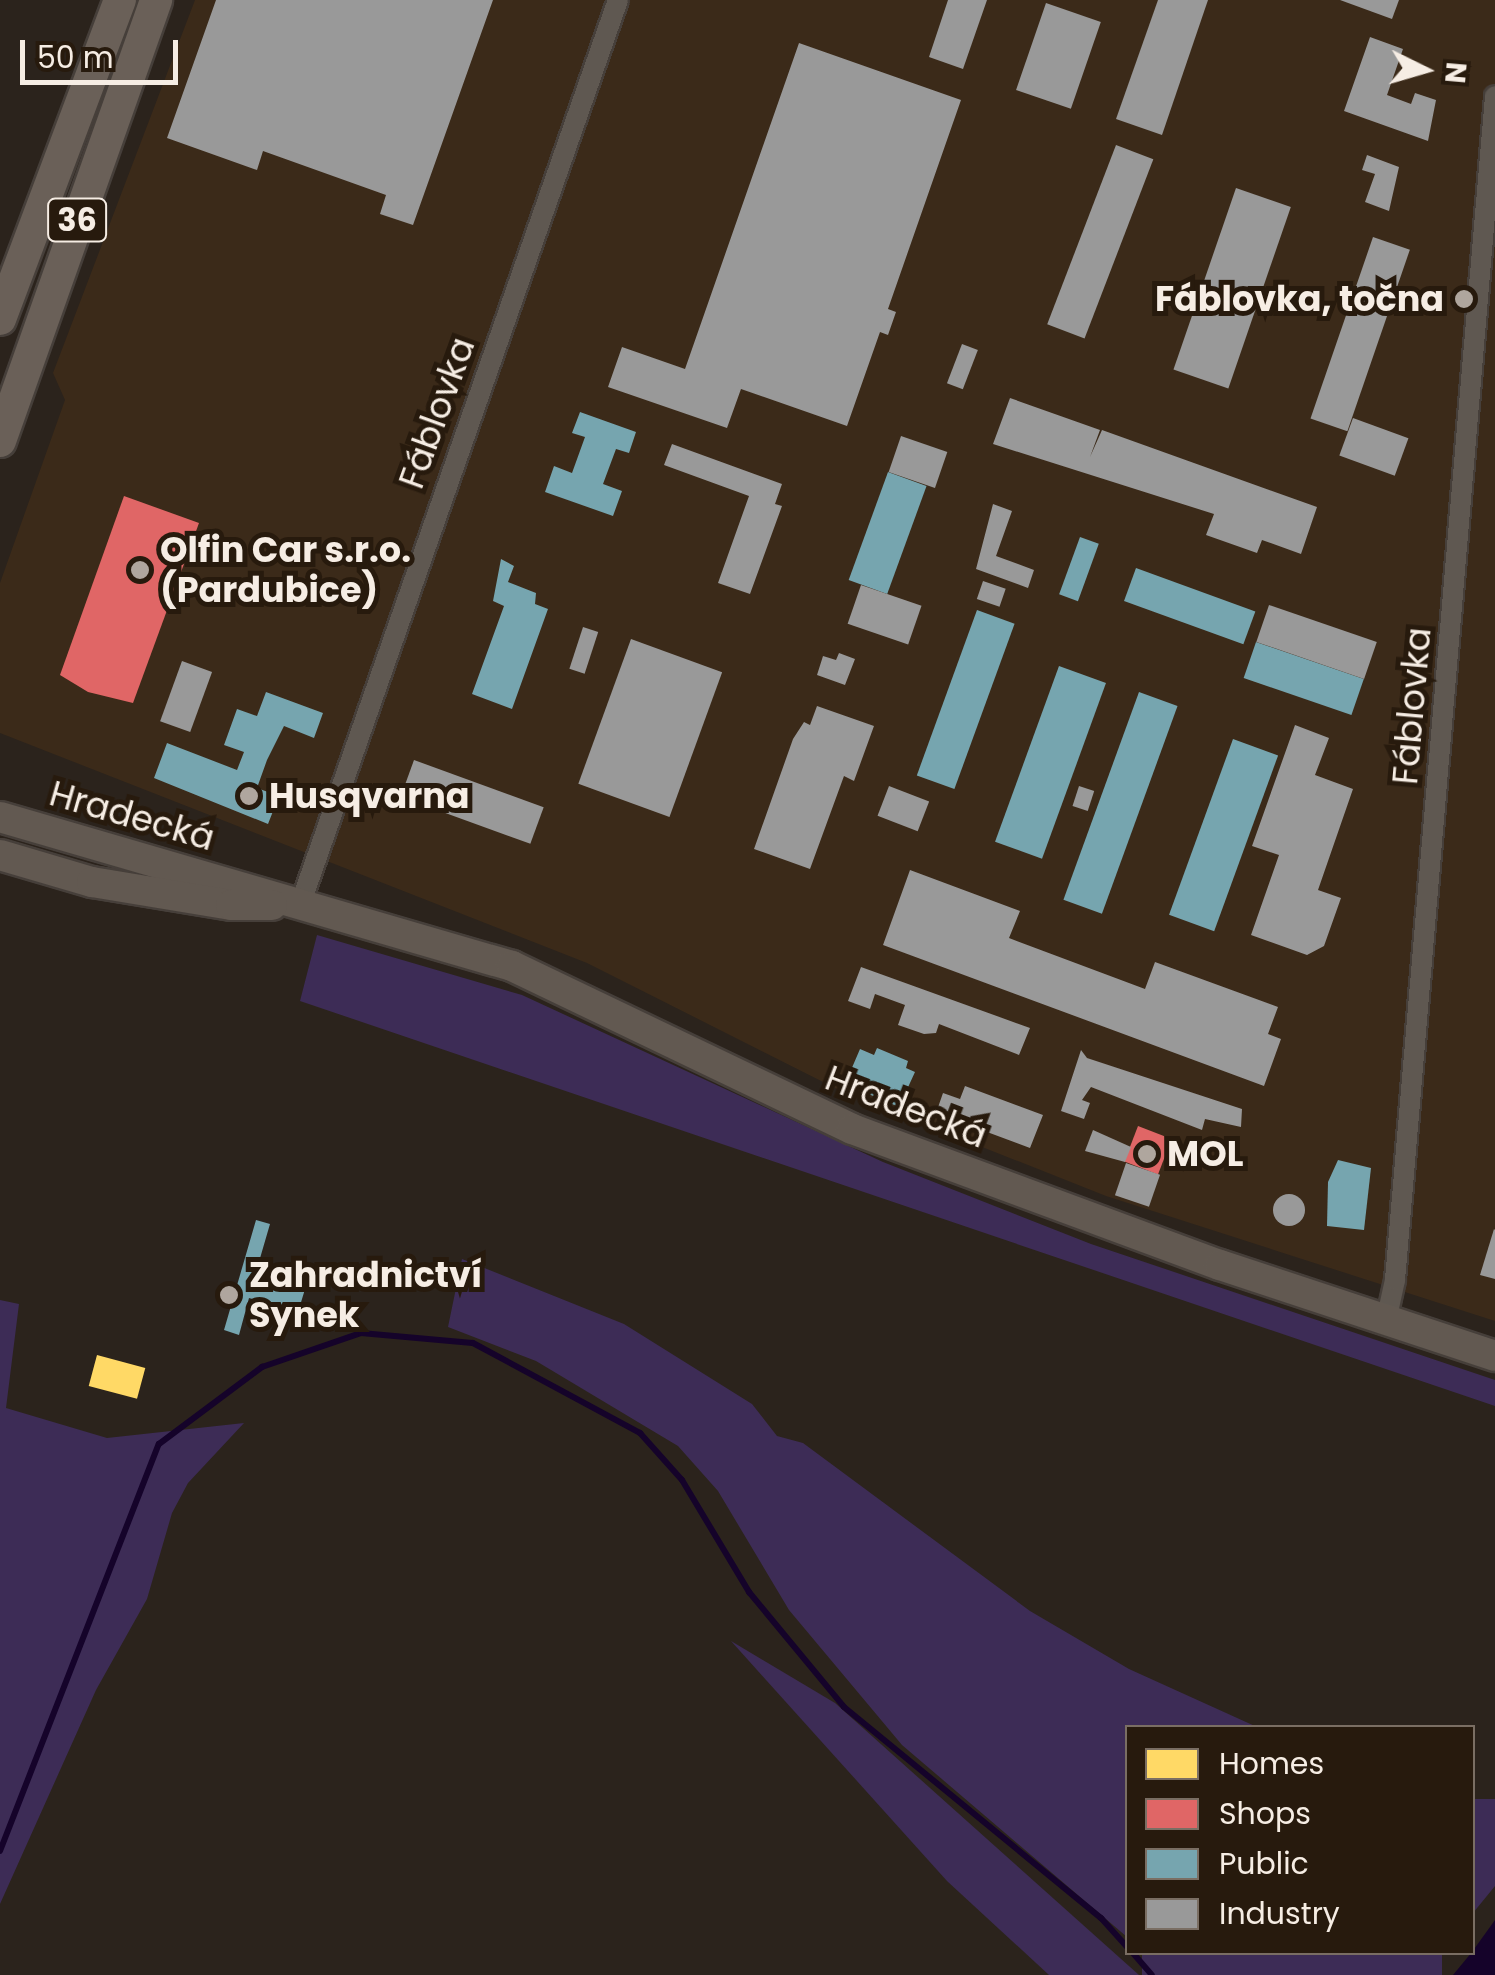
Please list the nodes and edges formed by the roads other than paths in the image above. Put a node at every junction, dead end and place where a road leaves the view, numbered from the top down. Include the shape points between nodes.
1 (120, 0) edge
2 (156, 0) edge
3 (618, 0) edge
4 (1495, 96) edge
5 (0, 319) edge
6 (0, 440) edge
7 (0, 817) edge
8 (0, 855) edge
9 (300, 905) junction
10 (1386, 1321) junction
11 (1495, 1356) edge

1 - 5 main road, 36
2 - 6 main road, 36
3 - 9 street, Fáblovka
4 - 10 street, Fáblovka via 1397,1260
7 - 9 main road, Hradecká
8 - 9 main road, Hradecká via 92,882 231,905
9 - 10 main road, Hradecká via 512,966 852,1129
10 - 11 main road, Hradecká

